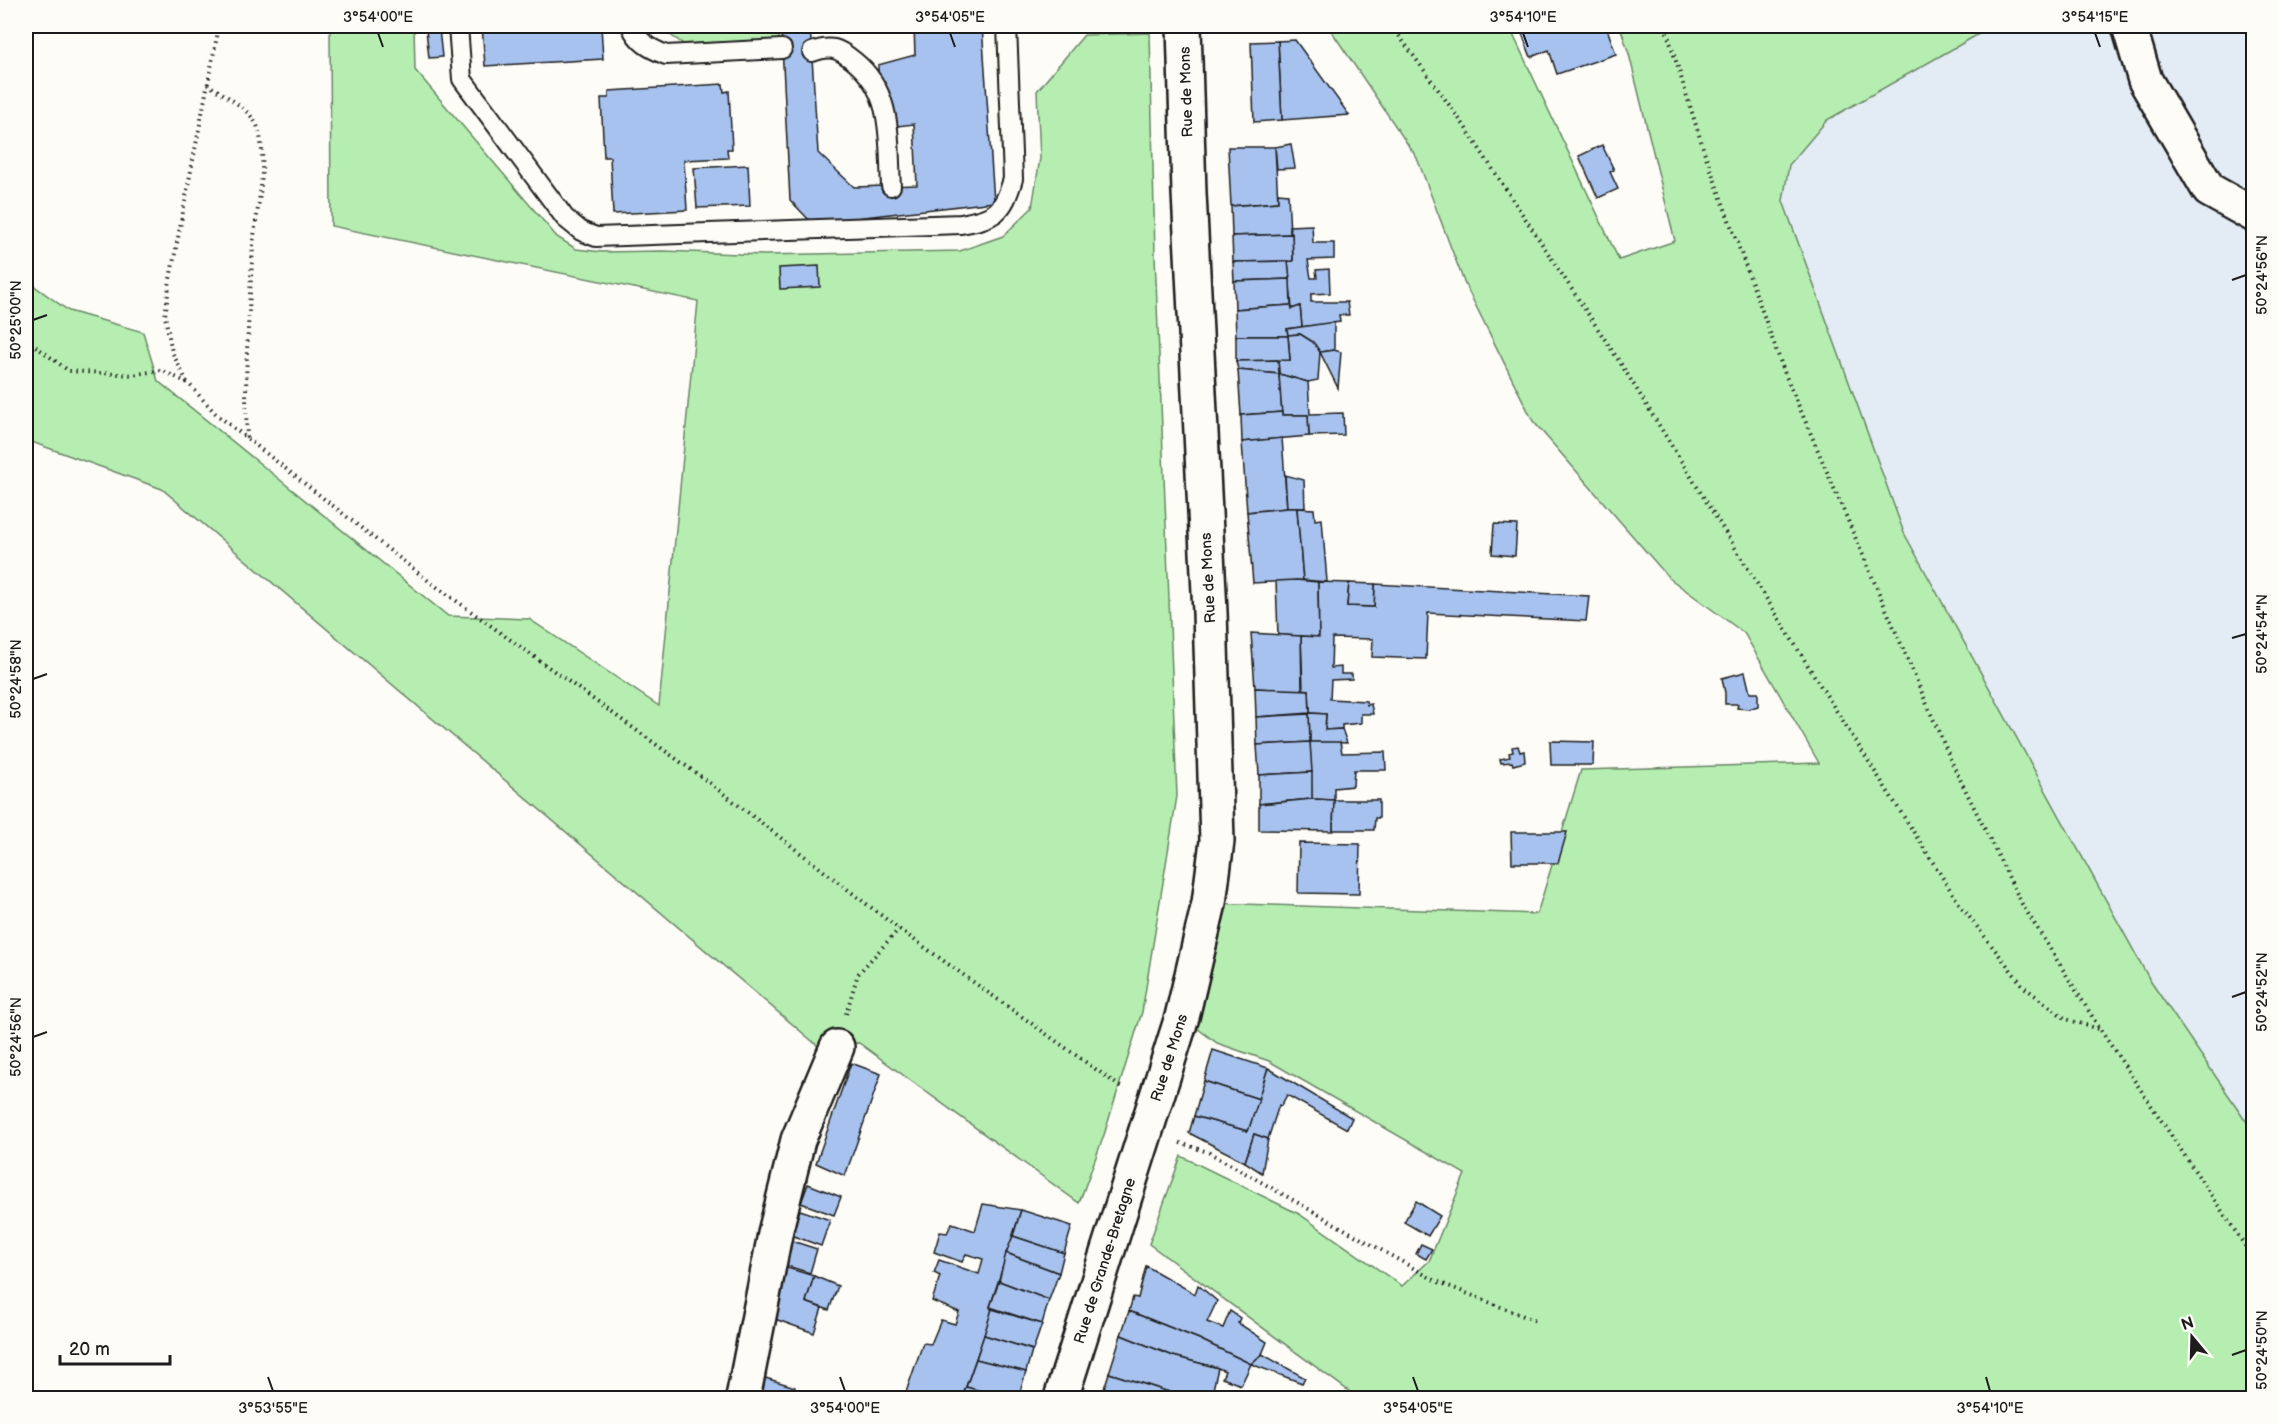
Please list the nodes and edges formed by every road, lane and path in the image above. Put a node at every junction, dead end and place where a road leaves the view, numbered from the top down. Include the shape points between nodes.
1 (219, 26) edge
2 (458, 26) edge
3 (631, 26) edge
4 (1007, 26) edge
5 (1184, 26) edge
6 (1392, 26) edge
7 (1665, 26) edge
8 (2129, 26) edge
9 (782, 48) dead end
10 (812, 52) dead end
11 (207, 84) junction
12 (891, 186) dead end
13 (2253, 215) edge
14 (26, 339) edge
15 (188, 383) junction
16 (247, 439) junction
17 (899, 929) junction
18 (2100, 1029) junction
19 (837, 1047) joint
20 (1148, 1121) junction
21 (2253, 1259) edge
22 (1536, 1321) dead end
23 (743, 1398) edge
24 (1060, 1398) edge

1 - 11 path
2 - 4 lane via 462,79 565,218 596,237 893,221 961,224 986,219 1006,201 1013,179
3 - 9 lane via 636,38 666,55
5 - 20 main road, Rue de Mons via 1217,841 1202,938 1182,1017
6 - 18 path via 1463,124 1615,355 1960,905 2024,987 2066,1019
7 - 18 path via 1705,154 1785,374 1943,743 2022,904
8 - 13 main road via 2145,80 2209,190
10 - 12 lane via 826,47 836,49 867,72 877,86 887,117
11 - 15 path via 165,316 172,352
11 - 16 path via 237,102 258,126 261,153 246,373
14 - 15 path via 69,371 133,375 161,369
15 - 16 path via 216,414
16 - 17 path via 430,582 707,781
17 - 19 path via 858,974
17 - 20 path
18 - 21 path
19 - 23 main road via 798,1140
20 - 22 path via 1436,1281
20 - 24 main road, Rue de Grande-Bretagne

